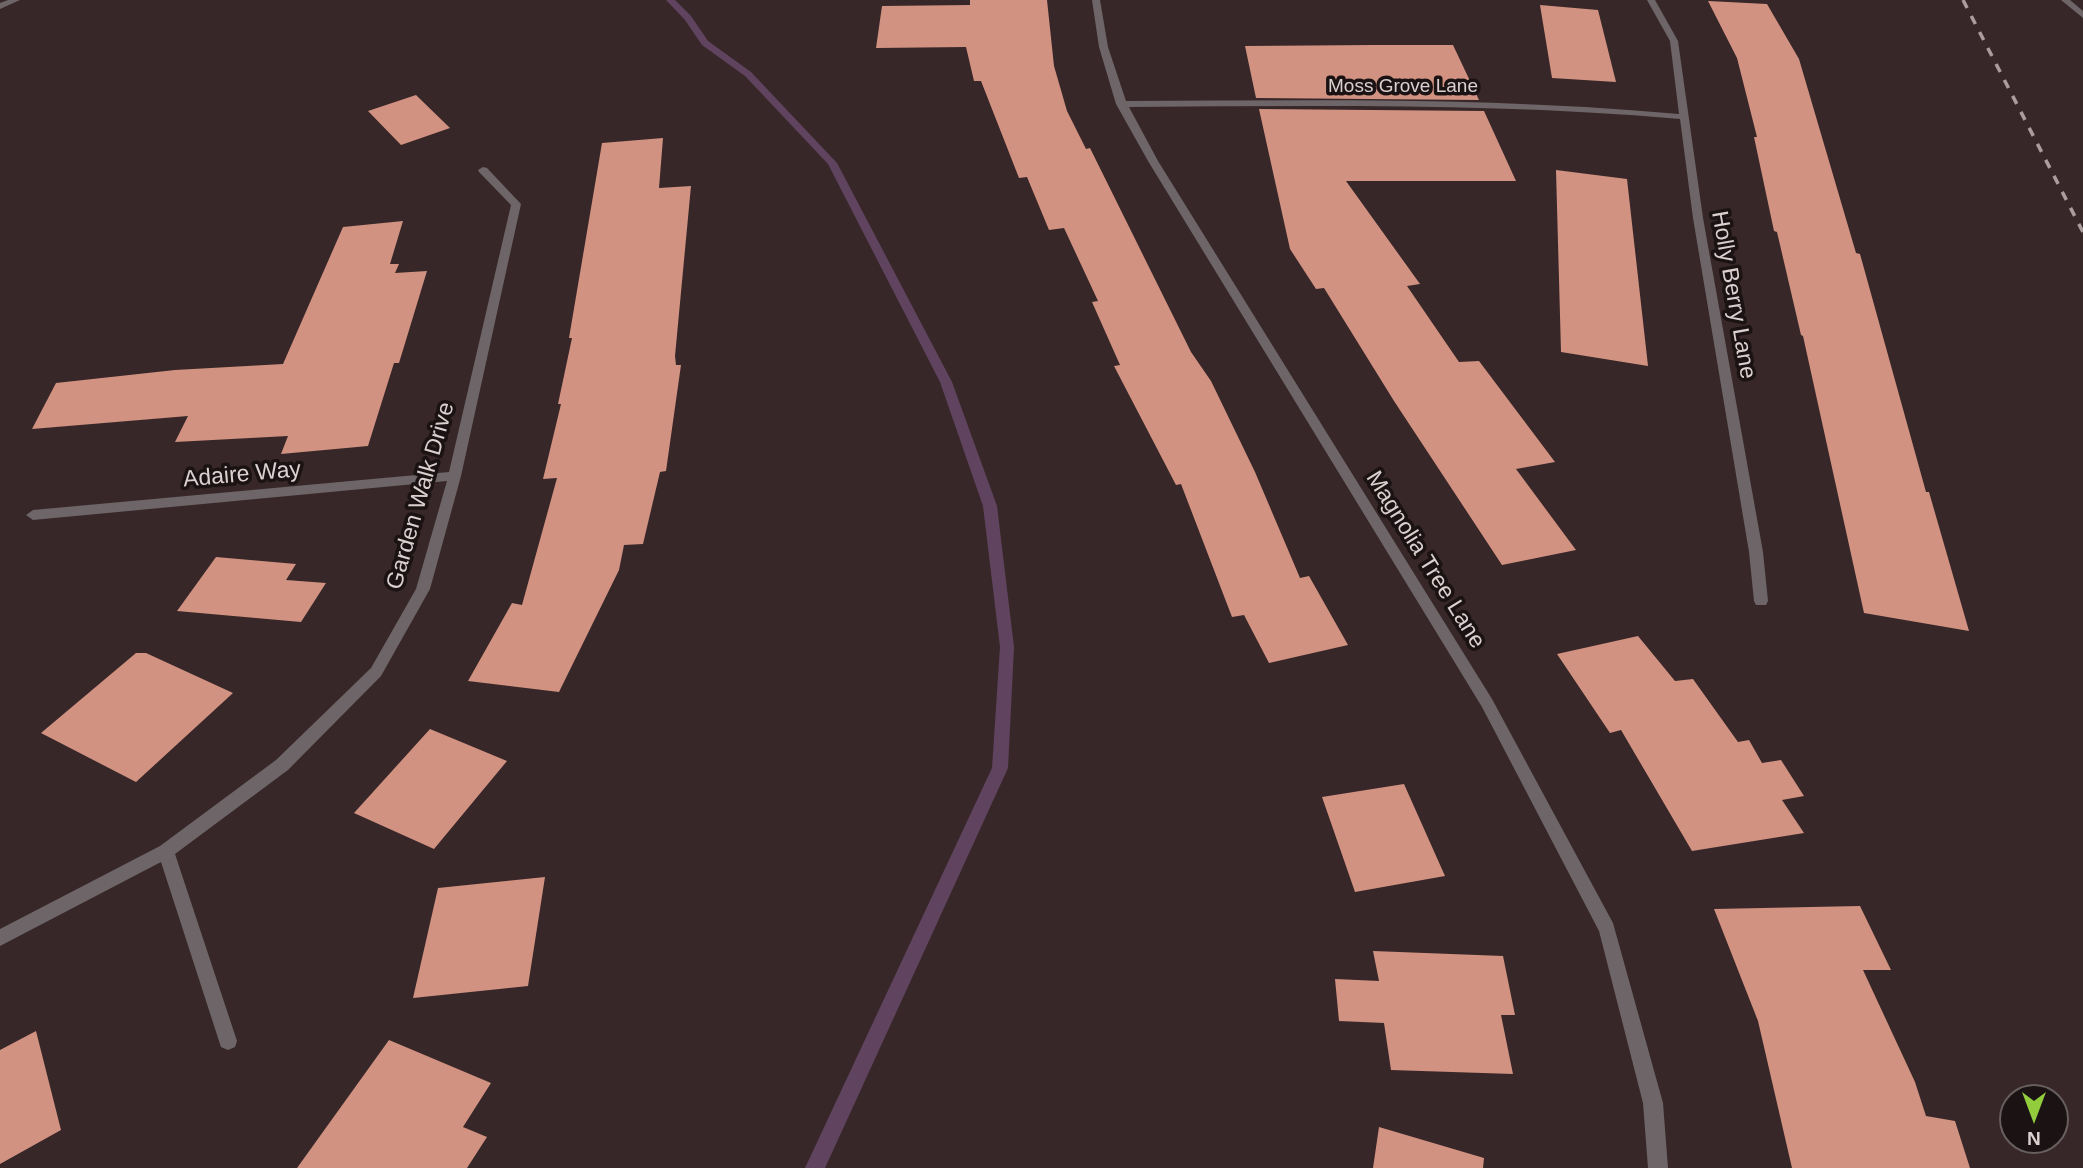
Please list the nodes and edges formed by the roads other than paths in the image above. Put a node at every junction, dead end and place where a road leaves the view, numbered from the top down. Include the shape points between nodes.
1 (16, 0) edge
2 (1096, 0) edge
3 (1651, 0) edge
4 (2065, 0) edge
5 (0, 6) edge
6 (2083, 15) edge
7 (1121, 104) junction
8 (1685, 117) junction
9 (483, 170) dead end
10 (454, 476) junction
11 (33, 515) dead end
12 (1760, 601) dead end
13 (166, 851) junction
14 (0, 938) edge
15 (228, 1041) dead end
16 (1658, 1168) edge

1 - 5 street
2 - 7 street, Magnolia Tree Lane via 1108,70
3 - 8 street, Holly Berry Lane via 1674,41
4 - 6 street
7 - 8 street, Moss Grove Lane via 1488,105
7 - 16 street, Magnolia Tree Lane via 1487,703 1607,929 1653,1103
8 - 12 street, Holly Berry Lane via 1756,552
9 - 10 street, Garden Walk Drive via 516,204
10 - 11 street, Adaire Way
10 - 13 street, Garden Walk Drive via 423,589 376,672 282,765
13 - 14 street, Garden Walk Drive
13 - 15 street

